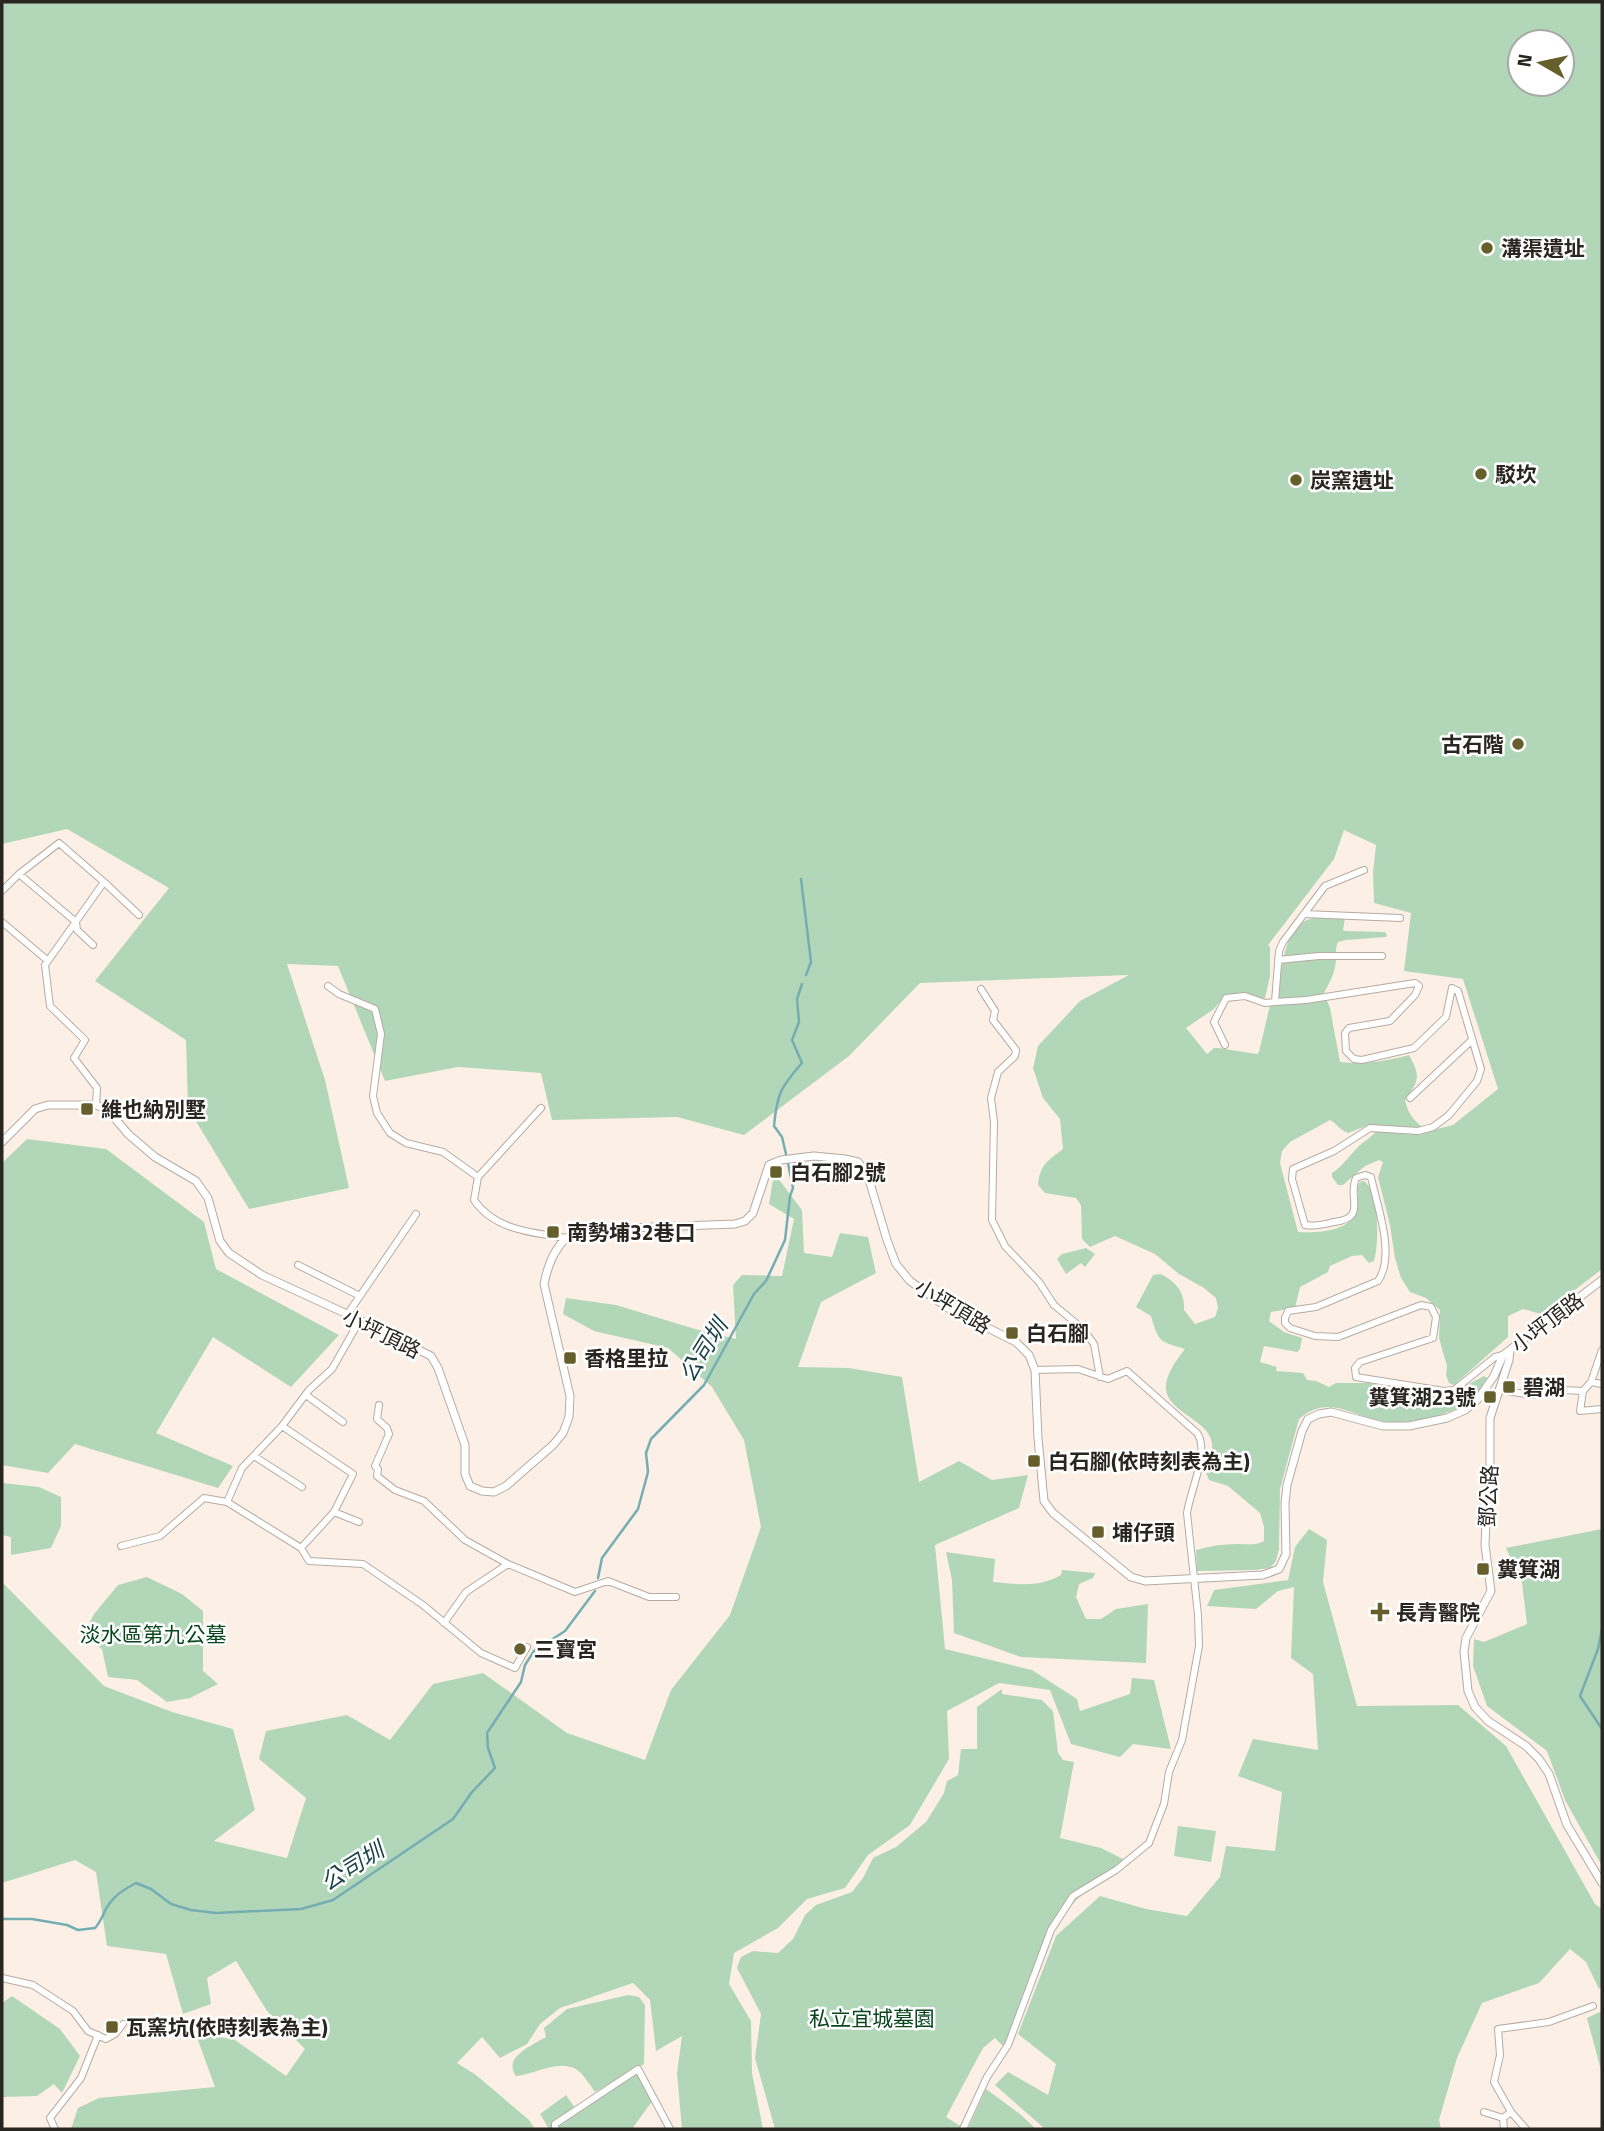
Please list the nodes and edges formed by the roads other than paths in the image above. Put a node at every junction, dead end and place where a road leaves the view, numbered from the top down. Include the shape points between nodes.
1 (1364, 870) dead end
2 (19, 874) junction
3 (104, 882) junction
4 (2, 891) edge
5 (1304, 914) junction
6 (139, 915) dead end
7 (1400, 918) dead end
8 (2, 922) edge
9 (76, 922) junction
10 (93, 945) dead end
11 (1382, 956) dead end
12 (47, 960) junction
13 (1278, 960) junction
14 (328, 986) dead end
15 (981, 989) dead end
16 (1275, 1002) junction
17 (1472, 1040) junction
18 (1225, 1045) dead end
19 (1410, 1098) dead end
20 (96, 1105) junction
21 (541, 1108) dead end
22 (2, 1142) edge
23 (478, 1177) junction
24 (416, 1214) dead end
25 (567, 1238) junction
26 (298, 1265) dead end
27 (1602, 1280) edge
28 (360, 1296) junction
29 (347, 1315) junction
30 (360, 1320) junction
31 (1602, 1350) edge
32 (1506, 1353) junction
33 (1035, 1370) junction
34 (1100, 1377) junction
35 (1591, 1382) junction
36 (1602, 1384) edge
37 (1499, 1390) junction
38 (1583, 1391) junction
39 (306, 1395) junction
40 (379, 1405) dead end
41 (1602, 1409) edge
42 (343, 1422) dead end
43 (282, 1426) junction
44 (254, 1456) junction
45 (302, 1487) dead end
46 (227, 1502) junction
47 (334, 1512) junction
48 (359, 1522) dead end
49 (121, 1546) dead end
50 (301, 1548) junction
51 (508, 1564) junction
52 (1193, 1578) junction
53 (676, 1597) dead end
54 (444, 1623) junction
55 (527, 1647) dead end
56 (1602, 1883) edge
57 (2, 1978) edge
58 (1593, 2006) dead end
59 (124, 2024) dead end
60 (99, 2035) junction
61 (1484, 2112) dead end
62 (1511, 2112) junction
63 (1503, 2118) junction
64 (1520, 2124) junction
65 (55, 2129) edge
66 (555, 2129) edge
67 (670, 2129) edge
68 (963, 2129) edge
69 (1505, 2129) edge
70 (1526, 2129) edge

1 - 5 street via 1325,886
2 - 3 street via 59,843
2 - 4 street
2 - 9 street
3 - 6 street
3 - 9 street
5 - 7 street
5 - 13 street via 1283,942
8 - 12 street
9 - 10 street via 77,930
9 - 12 street
11 - 13 street
12 - 20 street via 50,1006 85,1040 74,1059 97,1088
13 - 16 street
14 - 23 street via 374,1009 381,1034 373,1096 390,1133 406,1143 443,1152
15 - 34 street via 995,1011 993,1020 1016,1050 998,1072 991,1098 992,1220 1005,1246 1094,1344
16 - 17 street via 1415,983 1419,986 1415,995 1390,1021 1349,1028 1345,1033 1346,1051 1362,1060 1414,1048 1446,1017 1454,988
16 - 18 street via 1245,996 1226,998 1214,1022
17 - 19 street
17 - 32 street via 1481,1069 1477,1081 1433,1127 1418,1131 1370,1128 1293,1169 1305,1225 1311,1226 1350,1218 1356,1178 1371,1177 1387,1254 1378,1282 1316,1307 1288,1311 1284,1318 1290,1328 1338,1337 1421,1305 1431,1307 1436,1317 1433,1338 1360,1362 1356,1377 1444,1391 1454,1390
20 - 22 street via 35,1109
20 - 29 street, 小坪頂路 via 108,1110 155,1157 196,1181 208,1198 220,1241 229,1253 262,1275
21 - 23 street
23 - 25 street via 474,1200 483,1213 516,1230
24 - 28 street
25 - 30 street, 小坪頂路 via 555,1253 544,1284 570,1396 569,1417 553,1445 494,1492 470,1486 465,1474 465,1445 431,1356
25 - 33 street, 小坪頂路 via 601,1229 735,1224 753,1213 769,1165 814,1156 845,1158 858,1162 867,1172 896,1264 910,1281 948,1308 1016,1342
26 - 28 street
27 - 32 street, 小坪頂路
28 - 29 street
29 - 30 street, 小坪頂路
30 - 39 street via 332,1369
31 - 35 street
32 - 37 street, 鄧公路 via 1509,1360
32 - 52 street, 小坪頂路 via 1478,1399 1447,1418 1409,1426 1383,1426 1331,1412 1308,1419 1287,1485 1286,1554 1279,1569 1263,1575
33 - 34 street via 1078,1369
33 - 52 street, 小坪頂路 via 1044,1501 1053,1514 1130,1577 1145,1581
34 - 52 street via 1114,1378 1127,1371 1202,1439 1187,1513
35 - 36 street
35 - 38 street
37 - 38 street via 1532,1395
37 - 56 street, 鄧公路 via 1490,1418 1485,1545 1491,1591 1466,1638 1468,1691 1488,1721 1539,1759 1567,1825
38 - 41 street via 1580,1411
39 - 42 street
39 - 43 street
40 - 51 street via 377,1419 389,1434 375,1466 377,1476 395,1490 424,1500 465,1540
43 - 44 street
43 - 47 street via 353,1474
44 - 45 street
44 - 46 street via 242,1468
46 - 49 street via 204,1498 160,1536
46 - 50 street
47 - 48 street
47 - 50 street
50 - 54 street via 309,1561 363,1564
51 - 53 street via 575,1592 608,1581 649,1597
51 - 54 street via 466,1592
52 - 68 street via 1199,1646 1182,1740 1149,1843 1073,1896 1051,1930 1008,2045
54 - 55 street via 481,1653 516,1668
57 - 60 street via 33,1985
58 - 62 street via 1549,2022 1498,2029 1500,2055 1494,2082
59 - 60 street via 106,2039
60 - 65 street via 81,2078 50,2118
61 - 63 street
62 - 63 street
62 - 64 street
63 - 69 street
64 - 69 street
64 - 70 street
66 - 67 street via 555,2124 639,2069

